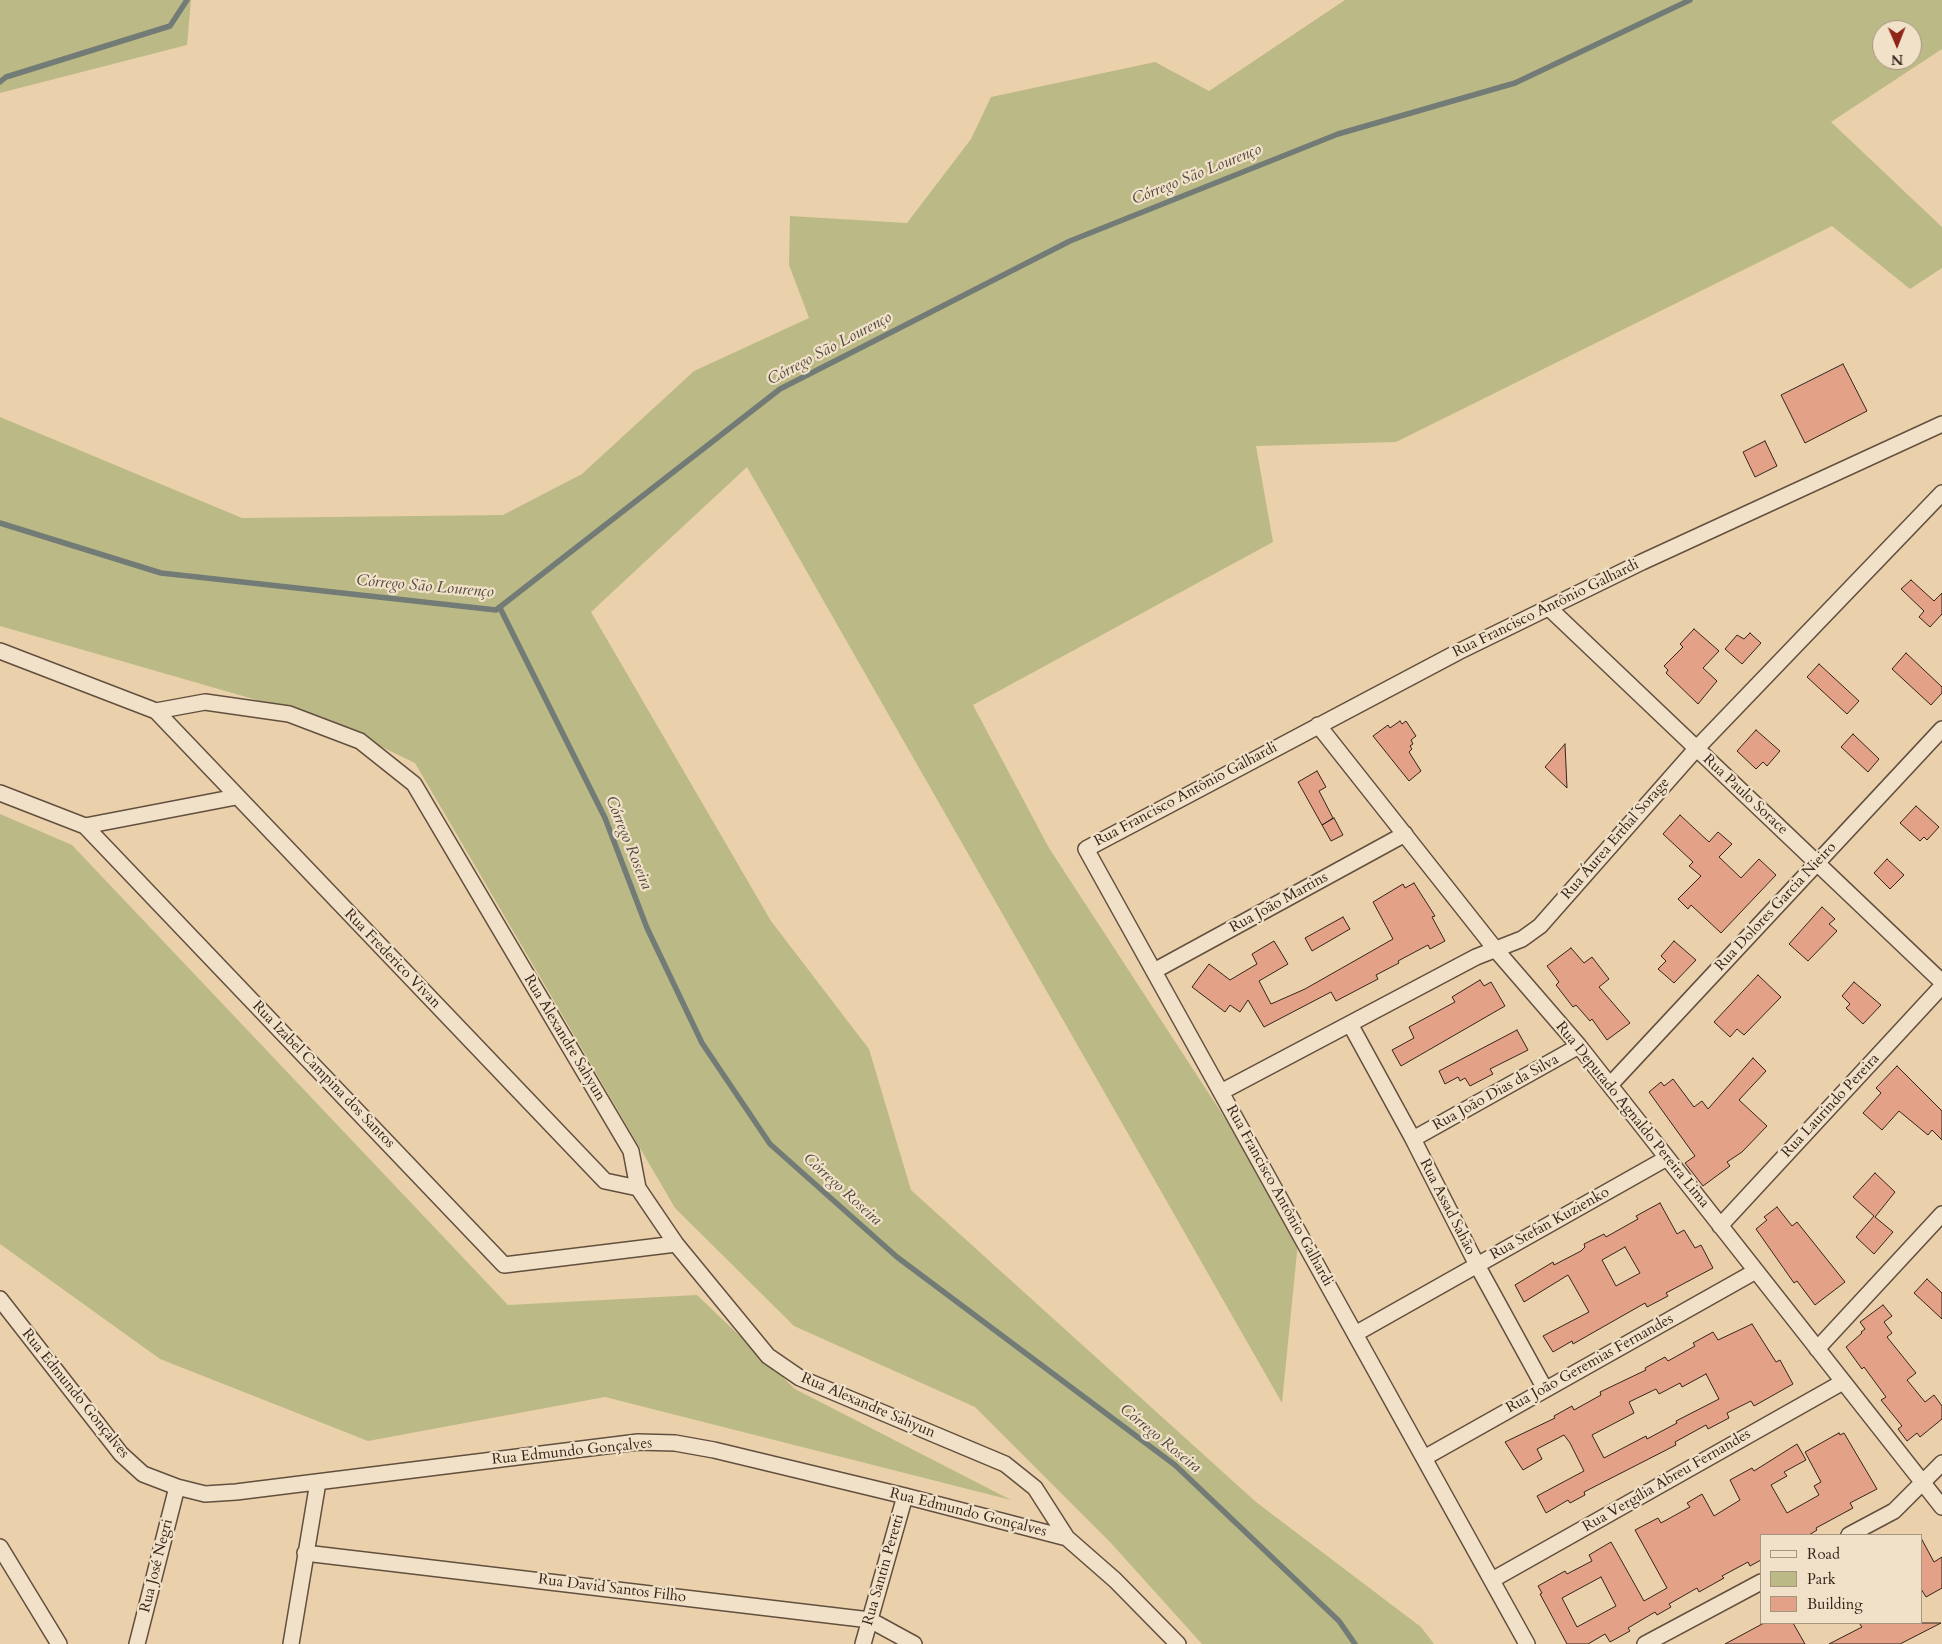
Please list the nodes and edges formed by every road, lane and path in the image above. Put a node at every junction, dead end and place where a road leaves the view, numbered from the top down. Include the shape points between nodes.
1 (1942, 424) edge
2 (1942, 493) edge
3 (1549, 608) junction
4 (0, 651) edge
5 (156, 711) junction
6 (1318, 725) junction
7 (1942, 729) edge
8 (1696, 749) junction
9 (0, 793) edge
10 (236, 797) junction
11 (85, 826) junction
12 (1405, 834) junction
13 (1817, 863) junction
14 (1496, 950) junction
15 (1154, 971) junction
16 (1942, 984) edge
17 (1350, 1024) junction
18 (1579, 1046) junction
19 (1610, 1085) junction
20 (1221, 1092) junction
21 (1414, 1139) junction
22 (1667, 1158) junction
23 (638, 1188) junction
24 (1942, 1214) edge
25 (1720, 1226) junction
26 (676, 1244) junction
27 (1477, 1265) junction
28 (1756, 1271) junction
29 (0, 1299) edge
30 (1355, 1334) junction
31 (1817, 1349) junction
32 (1843, 1382) junction
33 (1545, 1390) junction
34 (1424, 1458) junction
35 (1942, 1464) edge
36 (318, 1482) junction
37 (1924, 1484) junction
38 (177, 1487) junction
39 (905, 1496) junction
40 (1942, 1507) edge
41 (1851, 1534) edge
42 (1067, 1538) junction
43 (0, 1547) edge
44 (305, 1553) junction
45 (1492, 1580) junction
46 (1760, 1583) edge
47 (870, 1620) junction
48 (59, 1644) edge
49 (137, 1644) edge
50 (291, 1644) edge
51 (863, 1644) edge
52 (914, 1644) edge
53 (1178, 1644) edge
54 (1527, 1644) edge
55 (1645, 1644) edge

1 - 3 street, Rua Francisco Antônio Galhardi
2 - 8 street, Rua Áurea Erthal Sorage
3 - 6 street, Rua Francisco Antônio Galhardi
3 - 8 street, Rua Paulo Sorace
4 - 5 street
5 - 10 street, Rua Frederico Vivan
5 - 23 street, Rua Alexandre Sahyun via 205,702 289,714 360,741 414,784 631,1151
6 - 12 street, Rua Deputado Agnaldo Pereira Lima
6 - 15 street, Rua Francisco Antônio Galhardi via 1086,849
7 - 13 street, Rua Dolores Garcia Nieiro
8 - 13 street, Rua Paulo Sorace
8 - 14 street, Rua Áurea Erthal Sorage via 1540,926 1522,939
9 - 11 street, Rua Izabel Campina dos Santos
10 - 11 street
10 - 23 street, Rua Frederico Vivan via 605,1181
11 - 26 street, Rua Izabel Campina dos Santos via 504,1265
12 - 14 street, Rua Deputado Agnaldo Pereira Lima
12 - 15 street, Rua João Martins
13 - 16 street, Rua Paulo Sorace
13 - 19 street, Rua Dolores Garcia Nieiro
14 - 17 street, Rua Áurea Erthal Sorage via 1476,957
14 - 18 street, Rua Deputado Agnaldo Pereira Lima
15 - 20 street, Rua Francisco Antônio Galhardi
16 - 25 street, Rua Laurindo Pereira
17 - 20 street, Rua Áurea Erthal Sorage
17 - 21 street, Rua Assad Sahão
18 - 19 street, Rua Deputado Agnaldo Pereira Lima
18 - 21 street, Rua João Dias da Silva
19 - 22 street, Rua Deputado Agnaldo Pereira Lima
20 - 30 street, Rua Francisco Antônio Galhardi
21 - 27 street, Rua Assad Sahão
22 - 25 street, Rua Deputado Agnaldo Pereira Lima
22 - 27 street, Rua Stefan Kuzienko
23 - 26 street, Rua Alexandre Sahyun
24 - 31 street
25 - 28 street, Rua Deputado Agnaldo Pereira Lima
26 - 42 street, Rua Alexandre Sahyun via 768,1356 800,1378 1004,1464 1035,1488
27 - 30 street, Rua Stefan Kuzienko
27 - 33 street, Rua Assad Sahão
28 - 31 street, Rua Deputado Agnaldo Pereira Lima
28 - 33 street, Rua João Geremias Fernandes
29 - 38 street, Rua Edmundo Gonçalves via 121,1454 143,1474
30 - 34 street, Rua Francisco Antônio Galhardi
31 - 32 street, Rua Deputado Agnaldo Pereira Lima
32 - 37 street, Rua Deputado Agnaldo Pereira Lima
32 - 45 street, Rua Vergília Abreu Fernandes
33 - 34 street, Rua João Geremias Fernandes
34 - 45 street, Rua Francisco Antônio Galhardi
35 - 37 street
36 - 38 street, Rua Edmundo Gonçalves via 205,1494
36 - 39 street, Rua Edmundo Gonçalves via 638,1442 675,1443 714,1450
36 - 44 street
37 - 40 street, Rua Deputado Agnaldo Pereira Lima
37 - 41 street via 1894,1511
38 - 49 street, Rua José Negri
39 - 42 street, Rua Edmundo Gonçalves
39 - 47 street, Rua Santin Peretti
42 - 53 street, Rua Edmundo Gonçalves via 1115,1580
43 - 48 street
44 - 47 street, Rua David Santos Filho
44 - 50 street
45 - 54 street, Rua Francisco Antônio Galhardi
46 - 55 street
47 - 51 street, Rua Santin Peretti
47 - 52 street, Rua David Santos Filho

